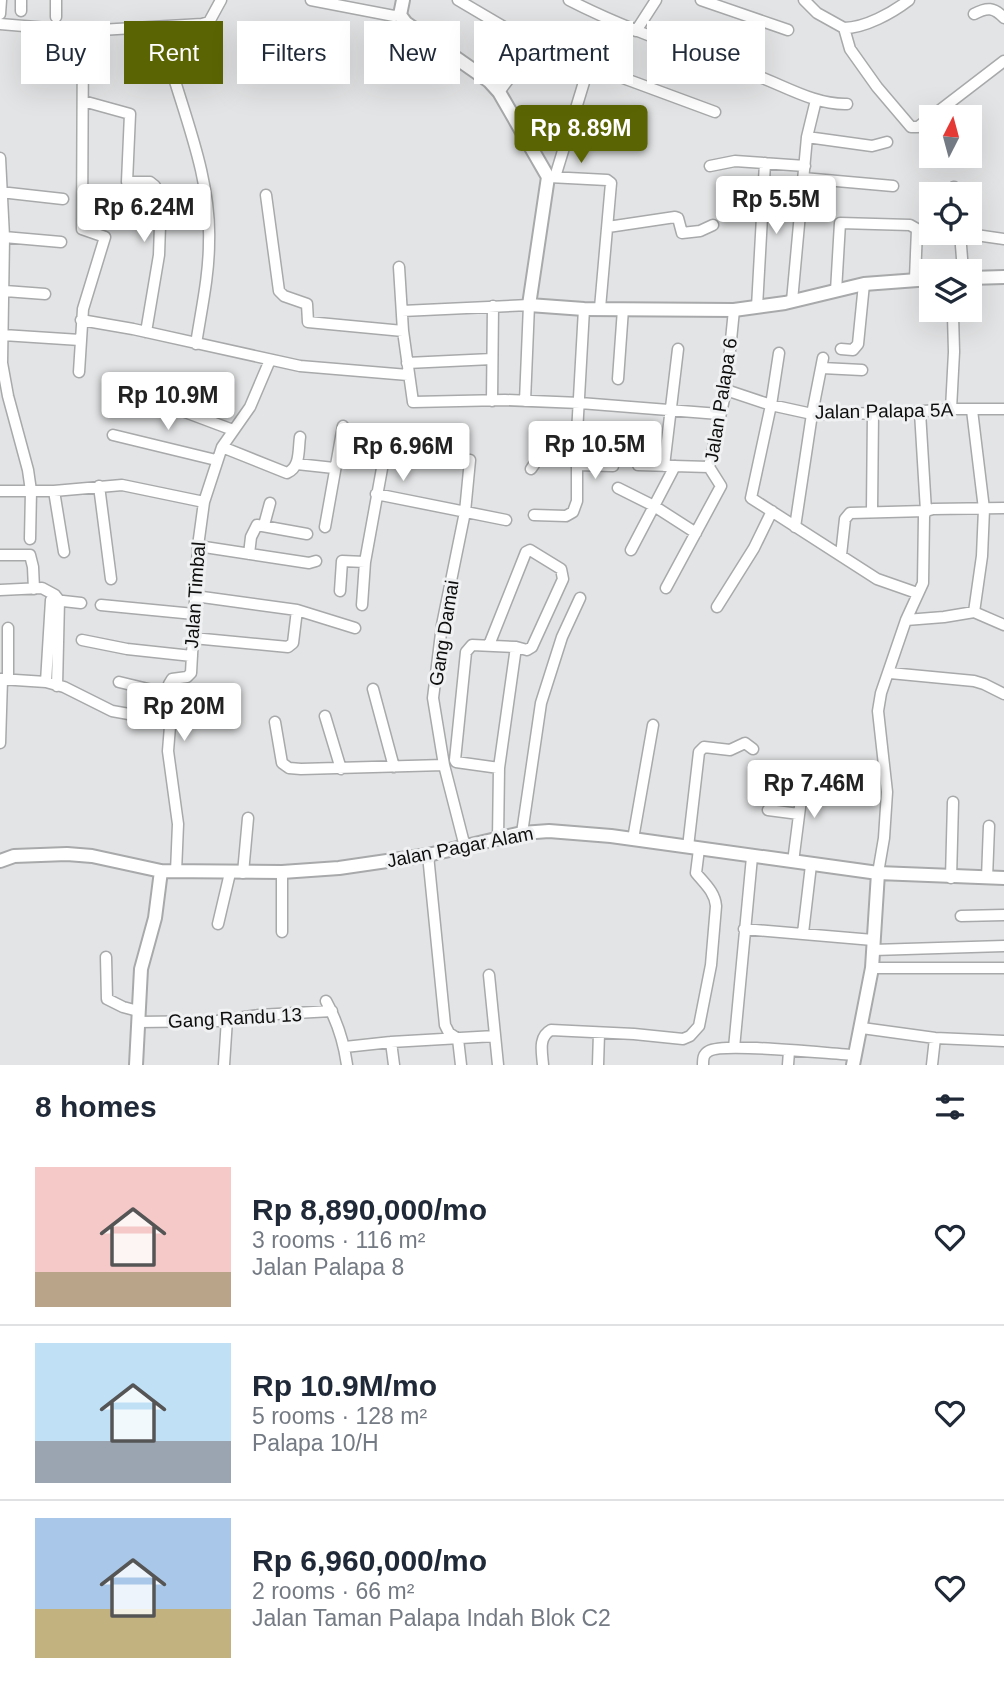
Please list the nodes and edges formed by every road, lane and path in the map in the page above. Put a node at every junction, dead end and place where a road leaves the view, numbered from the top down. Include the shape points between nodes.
1 (1, 0) edge
2 (56, 0) edge
3 (220, 0) edge
4 (311, 0) edge
5 (403, 0) edge
6 (458, 0) edge
7 (569, 0) edge
8 (656, 0) edge
9 (701, 0) edge
10 (804, 0) edge
11 (909, 0) edge
12 (0, 14) edge
13 (974, 14) dead end
14 (400, 15) junction
15 (56, 17) dead end
16 (1004, 18) edge
17 (0, 24) edge
18 (21, 26) edge
19 (844, 28) junction
20 (110, 29) edge
21 (788, 30) dead end
22 (636, 31) junction
23 (1004, 61) edge
24 (83, 84) edge
25 (176, 84) edge
26 (499, 92) junction
27 (816, 100) junction
28 (83, 101) junction
29 (847, 104) dead end
30 (715, 112) dead end
31 (807, 138) junction
32 (887, 142) dead end
33 (0, 158) edge
34 (765, 163) junction
35 (710, 166) dead end
36 (805, 166) junction
37 (551, 177) junction
38 (803, 178) junction
39 (893, 186) dead end
40 (2, 192) edge
41 (266, 195) dead end
42 (62, 199) dead end
43 (713, 225) dead end
44 (608, 227) junction
45 (982, 236) edge
46 (4, 237) junction
47 (1004, 239) edge
48 (61, 242) dead end
49 (2, 258) edge
50 (399, 267) dead end
51 (1004, 277) edge
52 (982, 278) edge
53 (915, 279) junction
54 (919, 279) edge
55 (863, 284) junction
56 (5, 291) junction
57 (836, 291) junction
58 (45, 294) dead end
59 (792, 301) junction
60 (529, 305) junction
61 (493, 306) junction
62 (757, 307) junction
63 (600, 308) junction
64 (584, 309) junction
65 (623, 309) junction
66 (734, 310) junction
67 (402, 311) junction
68 (81, 320) junction
69 (953, 322) edge
70 (403, 331) junction
71 (146, 332) junction
72 (3, 335) junction
73 (80, 340) junction
74 (196, 344) junction
75 (678, 349) dead end
76 (841, 349) dead end
77 (779, 353) dead end
78 (1, 354) edge
79 (492, 359) junction
80 (270, 360) junction
81 (407, 363) junction
82 (862, 370) dead end
83 (79, 372) dead end
84 (408, 376) junction
85 (618, 379) dead end
86 (726, 390) junction
87 (137, 394) dead end
88 (4, 396) edge
89 (492, 401) junction
90 (526, 401) junction
91 (580, 403) junction
92 (771, 405) junction
93 (951, 409) junction
94 (669, 410) junction
95 (972, 410) junction
96 (1004, 410) edge
97 (920, 412) junction
98 (873, 413) junction
99 (812, 414) junction
100 (719, 415) junction
101 (343, 426) dead end
102 (233, 429) junction
103 (577, 433) junction
104 (113, 435) dead end
105 (300, 437) dead end
106 (340, 446) junction
107 (222, 447) junction
108 (385, 452) junction
109 (420, 456) dead end
110 (216, 460) junction
111 (470, 460) dead end
112 (297, 464) junction
113 (577, 465) junction
114 (638, 465) dead end
115 (613, 466) dead end
116 (669, 466) junction
117 (709, 467) junction
118 (334, 468) junction
119 (531, 469) dead end
120 (99, 486) junction
121 (618, 488) dead end
122 (0, 491) edge
123 (31, 491) junction
124 (54, 491) junction
125 (376, 494) junction
126 (205, 502) junction
127 (270, 503) dead end
128 (654, 506) junction
129 (1004, 508) edge
130 (984, 509) junction
131 (772, 511) junction
132 (872, 511) junction
133 (926, 511) junction
134 (465, 512) junction
135 (534, 515) dead end
136 (506, 520) dead end
137 (264, 525) junction
138 (325, 527) dead end
139 (794, 527) junction
140 (696, 533) junction
141 (307, 534) dead end
142 (30, 540) dead end
143 (198, 546) junction
144 (631, 550) dead end
145 (64, 552) dead end
146 (249, 554) junction
147 (0, 555) edge
148 (841, 555) junction
149 (316, 561) dead end
150 (365, 562) junction
151 (111, 579) dead end
152 (666, 588) dead end
153 (34, 589) junction
154 (0, 590) edge
155 (340, 591) dead end
156 (917, 593) junction
157 (195, 596) junction
158 (580, 598) dead end
159 (55, 599) junction
160 (81, 603) dead end
161 (101, 605) dead end
162 (362, 605) dead end
163 (718, 607) dead end
164 (297, 610) junction
165 (974, 612) junction
166 (194, 614) junction
167 (906, 620) junction
168 (1004, 625) edge
169 (8, 628) dead end
170 (355, 628) dead end
171 (193, 638) junction
172 (82, 640) dead end
173 (489, 645) junction
174 (516, 647) junction
175 (192, 656) junction
176 (890, 673) junction
177 (3, 679) edge
178 (46, 682) junction
179 (119, 682) dead end
180 (57, 686) junction
181 (373, 689) dead end
182 (169, 694) junction
183 (1004, 694) edge
184 (171, 713) junction
185 (325, 716) dead end
186 (275, 722) dead end
187 (653, 726) dead end
188 (0, 743) edge
189 (753, 749) dead end
190 (444, 765) junction
191 (394, 767) junction
192 (499, 768) junction
193 (341, 769) junction
194 (804, 776) dead end
195 (953, 802) dead end
196 (768, 810) dead end
197 (799, 814) junction
198 (248, 818) dead end
199 (989, 826) dead end
200 (522, 833) junction
201 (498, 839) junction
202 (634, 839) junction
203 (465, 846) junction
204 (694, 848) junction
205 (428, 855) junction
206 (752, 857) junction
207 (0, 861) edge
208 (793, 862) junction
209 (811, 865) junction
210 (161, 871) junction
211 (176, 872) junction
212 (282, 872) junction
213 (236, 873) junction
214 (878, 873) junction
215 (951, 878) junction
216 (987, 878) junction
217 (1004, 878) edge
218 (1004, 915) edge
219 (961, 916) dead end
220 (218, 924) dead end
221 (744, 929) junction
222 (282, 932) dead end
223 (803, 933) junction
224 (873, 945) junction
225 (1004, 946) edge
226 (106, 957) dead end
227 (872, 968) junction
228 (1004, 968) edge
229 (489, 975) dead end
230 (326, 1001) dead end
231 (332, 1012) junction
232 (138, 1016) junction
233 (227, 1019) junction
234 (862, 1028) junction
235 (599, 1033) junction
236 (495, 1036) junction
237 (935, 1038) junction
238 (458, 1039) junction
239 (1004, 1041) edge
240 (391, 1042) junction
241 (345, 1047) junction
242 (734, 1048) junction
243 (789, 1051) junction
244 (854, 1060) edge
245 (136, 1065) edge
246 (224, 1065) edge
247 (348, 1065) edge
248 (394, 1065) edge
249 (461, 1065) edge
250 (498, 1065) edge
251 (542, 1065) edge
252 (598, 1065) edge
253 (703, 1065) edge
254 (788, 1065) edge
255 (932, 1065) edge

1 - 12 street
2 - 15 street
3 - 20 street via 209,22 202,24
4 - 14 street
5 - 14 street
6 - 26 street via 531,43
7 - 22 street
8 - 22 street
9 - 21 street
10 - 19 street
11 - 19 street via 859,27
13 - 16 street via 990,8
14 - 26 street via 483,75
17 - 18 street
19 - 23 street via 850,49 911,127 918,127
22 - 27 street
24 - 28 street
25 - 74 street via 205,186 208,220
26 - 37 street
27 - 29 street
27 - 31 street
28 - 68 street via 82,229 105,237
28 - 71 street via 130,114 127,182 155,186 159,255
30 - 37 street via 596,68 588,69
31 - 32 street via 872,146
31 - 36 street
33 - 40 street
34 - 35 street via 735,161
34 - 36 street
34 - 62 street
36 - 38 street
37 - 44 street via 609,181
37 - 60 street
38 - 39 street
38 - 59 street
40 - 42 street
40 - 46 street
41 - 70 street via 279,291 307,304 308,322
43 - 44 street via 682,233 675,217
44 - 63 street
45 - 47 street
46 - 48 street
46 - 49 street
49 - 56 street
50 - 67 street
51 - 52 street
53 - 54 street
53 - 55 street
53 - 57 street via 917,229 840,223
55 - 57 street
55 - 76 street via 858,344 853,350
56 - 58 street
56 - 72 street
57 - 59 street
59 - 62 street
60 - 61 street
60 - 64 street
60 - 90 street
61 - 67 street
61 - 79 street
62 - 66 street
63 - 64 street
63 - 65 street
64 - 91 street
65 - 66 street
65 - 85 street
66 - 86 street, Jalan Palapa 6
67 - 70 street
68 - 71 street
68 - 73 street
69 - 93 street
70 - 81 street
71 - 74 street
72 - 73 street
72 - 78 street
73 - 83 street
74 - 80 street
75 - 94 street
77 - 92 street
78 - 88 street
79 - 81 street
79 - 89 street
80 - 84 street
80 - 102 street, Jalan Timbal via 250,407
81 - 84 street
82 - 99 street via 823,363
84 - 89 street via 413,402
86 - 92 street, Jalan Palapa 5A
86 - 100 street, Jalan Palapa 6
87 - 102 street
88 - 123 street via 20,435
89 - 90 street
90 - 91 street
91 - 94 street
91 - 103 street
92 - 99 street, Jalan Palapa 5A
92 - 131 street via 751,498
93 - 95 street, Jalan Palapa 5A
93 - 97 street, Jalan Palapa 5A
94 - 100 street
94 - 116 street
95 - 96 street, Jalan Palapa 5A
95 - 130 street
97 - 98 street, Jalan Palapa 5A
97 - 133 street
98 - 99 street, Jalan Palapa 5A
98 - 132 street
99 - 139 street
100 - 117 street, Jalan Palapa 6
101 - 106 street
102 - 107 street, Jalan Timbal
103 - 113 street
103 - 119 street via 551,440
104 - 110 street
105 - 112 street
106 - 108 street
106 - 118 street
107 - 110 street, Jalan Timbal
107 - 112 street via 284,473
108 - 109 street
108 - 125 street
110 - 126 street, Jalan Timbal
111 - 134 street, Gang Damai
112 - 118 street
113 - 115 street
113 - 135 street via 573,512
114 - 116 street
116 - 117 street
116 - 128 street
117 - 140 street, Jalan Palapa 6 via 721,486
118 - 138 street
120 - 124 street
120 - 126 street via 122,485
120 - 151 street
121 - 128 street
122 - 123 street
123 - 124 street
123 - 142 street
124 - 145 street
125 - 134 street
125 - 150 street
126 - 143 street, Jalan Timbal
127 - 137 street
128 - 140 street
128 - 144 street
129 - 130 street
130 - 133 street
130 - 165 street
131 - 139 street
131 - 163 street
132 - 133 street
132 - 148 street via 847,515
133 - 156 street via 925,569
134 - 136 street
134 - 190 street, Gang Damai via 442,625 433,698
137 - 141 street
137 - 146 street via 254,528
139 - 148 street
140 - 152 street
143 - 146 street
143 - 157 street, Jalan Timbal
146 - 149 street
147 - 153 street via 30,555
148 - 156 street via 877,579
150 - 155 street via 342,561
150 - 162 street
153 - 154 street
153 - 159 street via 47,589
156 - 167 street
157 - 164 street
157 - 166 street, Jalan Timbal
158 - 200 street via 562,636 541,703
159 - 160 street
159 - 178 street
159 - 180 street
161 - 166 street
164 - 170 street
164 - 171 street via 293,643 288,647
165 - 167 street
165 - 168 street
166 - 171 street, Jalan Timbal
167 - 176 street
169 - 177 street
171 - 175 street, Jalan Timbal
172 - 175 street
173 - 174 street
173 - 174 street via 530,550 561,569 563,579 532,647
173 - 192 street via 472,645 466,652 454,760
174 - 192 street
175 - 182 street, Jalan Timbal via 191,673 170,681
176 - 183 street via 974,681
176 - 214 street via 878,710 887,792
177 - 178 street
177 - 188 street
178 - 180 street
179 - 182 street
180 - 184 street via 112,711 141,716
181 - 191 street
182 - 184 street
184 - 211 street via 168,751 178,824
185 - 193 street
186 - 193 street via 285,766
187 - 202 street
189 - 204 street via 745,743 735,749 704,747 699,752
190 - 191 street
190 - 203 street, Gang Damai
191 - 193 street
192 - 201 street
194 - 197 street
195 - 215 street
196 - 197 street
197 - 208 street
198 - 213 street
199 - 216 street
200 - 201 street, Jalan Pagar Alam
200 - 202 street, Jalan Pagar Alam via 572,832
201 - 203 street, Jalan Pagar Alam
202 - 204 street, Jalan Pagar Alam
203 - 205 street, Jalan Pagar Alam
204 - 206 street, Jalan Pagar Alam
204 - 235 street via 696,873 716,900 711,965 699,1026 683,1039
205 - 212 street, Jalan Pagar Alam
205 - 238 street via 445,1025
206 - 208 street, Jalan Pagar Alam
206 - 221 street
207 - 210 street, Jalan Pagar Alam via 66,854
208 - 209 street, Jalan Pagar Alam
209 - 214 street, Jalan Pagar Alam
209 - 223 street
210 - 211 street, Jalan Pagar Alam
210 - 232 street via 155,918 141,969
211 - 213 street, Jalan Pagar Alam
212 - 213 street, Jalan Pagar Alam
212 - 222 street
213 - 220 street
214 - 215 street, Jalan Pagar Alam
214 - 224 street
215 - 216 street, Jalan Pagar Alam
216 - 217 street, Jalan Pagar Alam
218 - 219 street
221 - 223 street
221 - 242 street
223 - 224 street
224 - 225 street
224 - 227 street
226 - 232 street via 107,999
227 - 228 street
227 - 234 street
229 - 236 street
230 - 231 street, Gang Randu 13
231 - 233 street, Gang Randu 13
231 - 241 street, Gang Randu 13
232 - 233 street, Gang Randu 13 via 183,1023
232 - 245 street
233 - 246 street
234 - 237 street
234 - 244 street
235 - 251 street via 545,1033
235 - 252 street
236 - 238 street
236 - 250 street
237 - 239 street
237 - 255 street
238 - 240 street
238 - 249 street
240 - 241 street
240 - 248 street
241 - 247 street, Gang Randu 13
242 - 243 street
242 - 253 street via 708,1052
243 - 244 street
243 - 254 street

